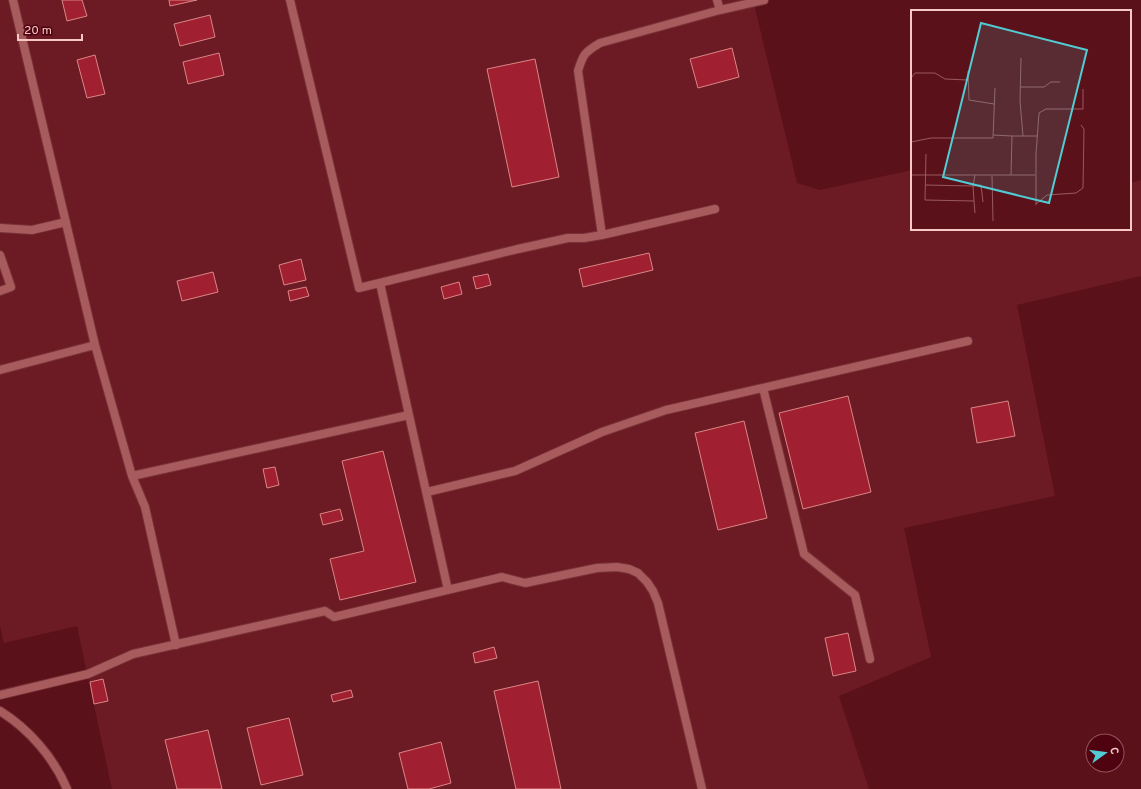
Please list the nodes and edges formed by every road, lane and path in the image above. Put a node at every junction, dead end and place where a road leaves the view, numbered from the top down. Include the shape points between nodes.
1 (13, 0) edge
2 (290, 0) edge
3 (717, 0) edge
4 (764, 0) edge
5 (720, 10) junction
6 (715, 209) dead end
7 (66, 222) junction
8 (0, 228) edge
9 (602, 235) junction
10 (0, 255) edge
11 (380, 283) junction
12 (0, 290) edge
13 (968, 341) dead end
14 (94, 346) junction
15 (0, 370) edge
16 (763, 388) junction
17 (409, 415) junction
18 (132, 476) junction
19 (427, 492) junction
20 (448, 590) junction
21 (176, 645) junction
22 (870, 659) dead end
23 (0, 695) edge
24 (0, 712) edge
25 (67, 789) edge
26 (702, 789) edge

1 - 7 lane
2 - 11 lane via 359,288
3 - 5 lane
4 - 5 lane
5 - 9 lane via 600,43 582,58 578,71
6 - 9 lane
7 - 8 lane via 32,230
7 - 14 lane
9 - 11 lane via 568,238 525,247
10 - 12 lane via 11,287
11 - 17 lane
13 - 16 lane
14 - 15 lane
14 - 18 lane
16 - 19 lane via 666,410 602,432 515,471
16 - 22 lane via 804,554 855,595
17 - 18 lane
17 - 19 lane
18 - 21 lane via 145,507
19 - 20 lane
20 - 21 lane via 334,617 325,611
20 - 26 lane via 502,577 525,583 617,566 638,573 653,590 658,603
21 - 23 lane via 133,654 88,674
24 - 25 lane via 10,717 38,743 64,780

